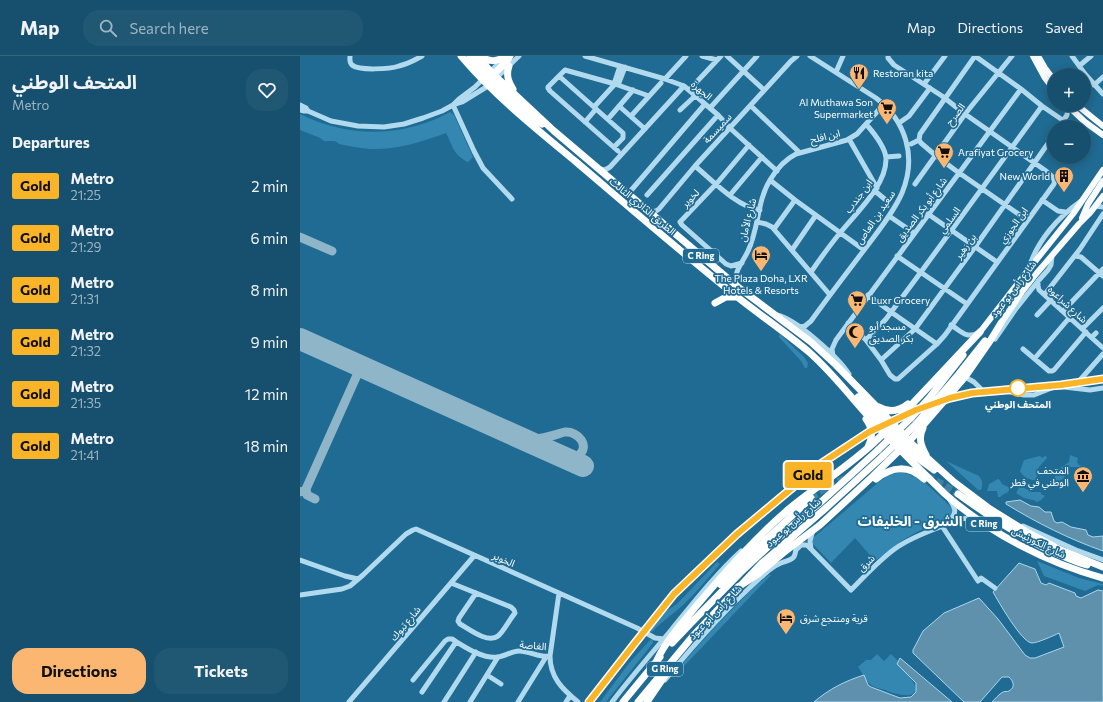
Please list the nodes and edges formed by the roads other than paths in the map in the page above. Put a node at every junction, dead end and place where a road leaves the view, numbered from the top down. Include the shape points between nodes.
1 (350, 56) edge
2 (422, 56) edge
3 (461, 56) edge
4 (470, 56) edge
5 (479, 56) edge
6 (507, 56) edge
7 (519, 56) edge
8 (585, 56) edge
9 (686, 56) edge
10 (702, 56) edge
11 (727, 56) edge
12 (756, 56) edge
13 (797, 56) edge
14 (810, 56) edge
15 (843, 56) edge
16 (888, 56) edge
17 (944, 56) edge
18 (976, 56) edge
19 (1012, 56) edge
20 (1033, 56) edge
21 (1038, 56) edge
22 (1072, 56) edge
23 (1091, 56) edge
24 (593, 57) edge
25 (719, 58) edge
26 (792, 58) edge
27 (509, 66) junction
28 (1079, 66) junction
29 (623, 67) junction
30 (743, 71) junction
31 (1047, 71) edge
32 (836, 72) junction
33 (998, 73) junction
34 (559, 76) junction
35 (1103, 77) edge
36 (490, 78) junction
37 (663, 81) junction
38 (1047, 81) edge
39 (924, 84) junction
40 (616, 85) junction
41 (1094, 85) junction
42 (684, 86) junction
43 (930, 88) junction
44 (1021, 89) junction
45 (633, 90) junction
46 (689, 90) junction
47 (764, 90) junction
48 (1103, 94) edge
49 (517, 96) junction
50 (649, 96) junction
51 (695, 96) junction
52 (945, 98) junction
53 (705, 104) junction
54 (884, 104) junction
55 (300, 105) edge
56 (454, 105) junction
57 (619, 106) junction
58 (751, 106) junction
59 (1042, 106) junction
60 (595, 108) junction
61 (710, 108) junction
62 (300, 110) edge
63 (680, 110) dead end
64 (308, 111) junction
65 (1068, 112) edge
66 (1086, 112) edge
67 (965, 114) junction
68 (1077, 114) joint
69 (718, 115) junction
70 (631, 116) junction
71 (608, 119) junction
72 (1065, 119) junction
73 (585, 122) junction
74 (899, 123) junction
75 (866, 124) junction
76 (1103, 126) edge
77 (730, 127) junction
78 (645, 129) junction
79 (554, 131) junction
80 (989, 132) junction
81 (1100, 133) edge
82 (849, 139) junction
83 (919, 140) junction
84 (1103, 140) edge
85 (911, 144) dead end
86 (1047, 145) edge
87 (749, 146) junction
88 (1012, 147) junction
89 (799, 152) junction
90 (935, 155) junction
91 (899, 156) dead end
92 (762, 157) junction
93 (886, 157) junction
94 (1035, 163) junction
95 (695, 166) junction
96 (610, 168) junction
97 (599, 169) junction
98 (1103, 170) edge
99 (776, 171) junction
100 (959, 172) junction
101 (611, 179) junction
102 (770, 180) junction
103 (1103, 181) edge
104 (716, 184) junction
105 (914, 184) dead end
106 (982, 188) junction
107 (876, 190) junction
108 (628, 194) junction
109 (647, 194) dead end
110 (730, 195) junction
111 (1103, 198) edge
112 (512, 199) dead end
113 (1083, 199) junction
114 (795, 200) junction
115 (1042, 200) junction
116 (887, 201) dead end
117 (1005, 204) junction
118 (1095, 206) junction
119 (1103, 206) edge
120 (660, 209) junction
121 (760, 210) junction
122 (650, 212) junction
123 (1058, 212) junction
124 (1066, 212) junction
125 (928, 214) junction
126 (1103, 214) edge
127 (816, 215) junction
128 (889, 216) junction
129 (1060, 218) junction
130 (1027, 220) junction
131 (660, 221) junction
132 (1081, 221) junction
133 (757, 222) junction
134 (774, 229) junction
135 (952, 231) junction
136 (840, 232) junction
137 (914, 233) junction
138 (975, 247) junction
139 (792, 250) junction
140 (864, 250) junction
141 (897, 256) junction
142 (1052, 256) junction
143 (1075, 256) junction
144 (997, 262) junction
145 (742, 263) junction
146 (1028, 269) junction
147 (811, 272) junction
148 (921, 272) junction
149 (736, 273) junction
150 (1102, 273) edge
151 (726, 276) junction
152 (1039, 280) junction
153 (736, 284) junction
154 (945, 289) junction
155 (1039, 290) junction
156 (1030, 291) junction
157 (830, 294) junction
158 (1045, 294) junction
159 (868, 295) junction
160 (737, 297) junction
161 (1051, 300) junction
162 (716, 303) dead end
163 (967, 304) junction
164 (1103, 308) edge
165 (1063, 311) junction
166 (891, 312) junction
167 (776, 315) junction
168 (1037, 316) dead end
169 (1070, 317) junction
170 (810, 323) junction
171 (848, 323) junction
172 (1001, 323) junction
173 (951, 325) junction
174 (800, 327) junction
175 (916, 329) junction
176 (1084, 331) junction
177 (980, 332) junction
178 (1096, 332) dead end
179 (808, 334) junction
180 (1092, 337) junction
181 (836, 340) junction
182 (866, 340) junction
183 (937, 344) junction
184 (823, 346) junction
185 (1103, 348) edge
186 (1023, 349) dead end
187 (1103, 354) edge
188 (833, 356) junction
189 (1035, 358) junction
190 (881, 360) junction
191 (943, 371) junction
192 (966, 374) junction
193 (836, 379) junction
194 (850, 379) junction
195 (1073, 388) junction
196 (1103, 388) edge
197 (876, 406) junction
198 (860, 407) junction
199 (928, 420) junction
200 (914, 421) junction
201 (888, 429) junction
202 (904, 446) junction
203 (855, 459) junction
204 (931, 462) junction
205 (954, 482) junction
206 (938, 487) junction
207 (958, 494) tunnel mouth
208 (946, 495) junction
209 (811, 498) tunnel mouth
210 (826, 519) junction
211 (1009, 521) junction
212 (944, 525) junction
213 (986, 525) junction
214 (813, 530) junction
215 (796, 547) junction
216 (811, 549) junction
217 (474, 556) junction
218 (300, 560) edge
219 (1103, 560) edge
220 (1103, 567) edge
221 (345, 576) junction
222 (1103, 578) edge
223 (358, 580) junction
224 (451, 583) junction
225 (738, 587) junction
226 (346, 588) junction
227 (995, 588) dead end
228 (476, 593) junction
229 (560, 593) junction
230 (300, 595) edge
231 (693, 636) junction
232 (655, 638) junction
233 (456, 642) junction
234 (665, 642) junction
235 (657, 646) junction
236 (438, 650) junction
237 (476, 652) junction
238 (446, 656) junction
239 (548, 656) junction
240 (498, 657) junction
241 (657, 660) junction
242 (487, 675) junction
243 (413, 680) dead end
244 (501, 684) dead end
245 (422, 692) dead end
246 (570, 696) junction
247 (349, 702) edge
248 (444, 702) edge
249 (470, 702) edge
250 (518, 702) edge
251 (566, 702) edge
252 (578, 702) edge
253 (612, 702) edge
254 (623, 702) edge
255 (638, 702) edge
256 (648, 702) edge

1 - 2 street via 353,66 379,69 400,66
3 - 36 highway, الطريق الدائري الثالث / C Ring
4 - 36 highway
5 - 6 highway via 497,61
5 - 36 highway, الطريق الدائري الثالث / C Ring
6 - 36 highway via 507,61
7 - 27 street
8 - 24 street, الجهرة
9 - 37 street
10 - 25 street
11 - 30 street
12 - 30 street
13 - 26 street, سميسمة
14 - 32 street, سعيد بن العاص
15 - 32 street
16 - 39 street, ابن الجوزي via 894,65
17 - 39 street
18 - 33 street
18 - 52 street
19 - 33 street, الصرح
20 - 38 main road
21 - 31 main road
22 - 28 street
23 - 28 street
24 - 29 street, الجهرة
25 - 46 street
26 - 47 street, سميسمة
27 - 36 street
27 - 49 highway via 508,79
28 - 41 street
29 - 37 street, الجهرة
29 - 40 street
30 - 47 street
30 - 61 street
32 - 54 street, سعيد بن العاص
33 - 44 street
33 - 67 street, الصرح
34 - 40 street via 566,71
34 - 60 street
34 - 73 street via 550,84 548,90
35 - 41 street
36 - 49 highway, الطريق الدائري الثالث / C Ring
36 - 56 street via 462,102
36 - 79 highway via 526,113
36 - 160 highway, الطريق الدائري الثالث / C Ring via 529,123
37 - 42 street, الجهرة
37 - 50 street
39 - 43 street, ابن الجوزي
40 - 45 street
40 - 60 street
41 - 48 street
42 - 46 street, الجهرة
42 - 78 street
43 - 52 street, ابن الجوزي
43 - 74 street via 909,116
44 - 59 street
44 - 80 street, شارع أبو بكر الصديق
45 - 50 street
45 - 57 street
46 - 51 street, الجهرة
47 - 58 street, سميسمة
49 - 79 highway, الطريق الدائري الثالث / C Ring
50 - 70 street
51 - 53 street, الجهرة
51 - 63 street
52 - 67 street, ابن الجوزي
52 - 83 street via 920,134
53 - 61 street, الجهرة
53 - 108 street
54 - 74 street, سعيد بن العاص
54 - 75 street, ابن افلح
55 - 64 street
56 - 64 street via 404,124 384,127 332,121
56 - 112 street via 483,168
57 - 70 street
57 - 71 street
58 - 77 street, سميسمة
58 - 89 street, ابن افلح
59 - 72 street
59 - 88 street, السلمي
60 - 71 street
60 - 73 street
61 - 69 street, الجهرة
62 - 64 street
65 - 72 street
66 - 76 main road
67 - 80 street, ابن الجوزي
67 - 90 street, الصرح
68 - 72 street
68 - 81 main road
69 - 77 street, الجهرة
69 - 109 street
70 - 78 street
71 - 73 street via 624,135 616,149
74 - 128 street, سعيد بن العاص via 908,150 908,169 903,192
75 - 82 street, ابن افلح
75 - 93 street
77 - 87 street, الجهرة
77 - 95 street, سميسمة
78 - 96 street
79 - 97 highway, الطريق الدائري الثالث / C Ring
80 - 88 street, ابن الجوزي
80 - 100 street, شارع أبو بكر الصديق
81 - 84 main road
82 - 89 street, ابن افلح
82 - 107 street
83 - 85 street
83 - 90 street
86 - 94 street, بن زهير
87 - 92 street, الجهرة
87 - 104 street, لخوير
88 - 94 street, ابن الجوزي
88 - 106 street, السلمي
89 - 99 street, شارع الأمان
90 - 100 street
90 - 105 street, الصرح
91 - 93 street
92 - 99 street, الجهرة
92 - 110 street
93 - 107 street, ابن جندب via 883,175
94 - 115 street, ابن الجوزي via 1054,180 1054,184
94 - 117 street, بن زهير
95 - 104 street
95 - 120 street, سميسمة
96 - 97 street
96 - 101 street
97 - 101 highway, الطريق الدائري الثالث / C Ring
98 - 113 main road, شارع رأس بو عبود
99 - 102 street, شارع الأمان
100 - 106 street
100 - 125 street, شارع أبو بكر الصديق
101 - 108 highway, الطريق الدائري الثالث / C Ring
102 - 114 street
102 - 121 street, شارع الأمان via 762,197
103 - 132 main road via 1088,204
104 - 110 street
104 - 145 street, لخوير via 680,223 726,264 731,266
106 - 117 street
106 - 135 street, السلمي
107 - 116 street
107 - 136 street, ابن جندب
108 - 122 highway, الطريق الدائري الثالث / C Ring
110 - 121 street
111 - 118 main road, شارع رأس بو عبود
113 - 124 street, شارع رأس بو عبود
113 - 146 main road, شارع رأس بو عبود
114 - 127 street
114 - 134 street
115 - 123 street
115 - 130 street, ابن الجوزي
117 - 130 street
117 - 138 street, بن زهير
118 - 119 street
118 - 132 main road, شارع رأس بو عبود
120 - 122 street
120 - 131 street
121 - 133 street, شارع الأمان
122 - 131 highway, الطريق الدائري الثالث / C Ring
123 - 124 street
123 - 129 street
124 - 129 street, شارع رأس بو عبود
125 - 135 street
125 - 137 street, شارع أبو بكر الصديق
126 - 143 street
127 - 136 street
127 - 139 street
128 - 137 street
128 - 140 street, سعيد بن العاص
129 - 146 street, شارع رأس بو عبود via 1032,256
130 - 144 street, ابن الجوزي
131 - 151 highway, الطريق الدائري الثالث / C Ring
132 - 142 main road, شارع رأس بو عبود
133 - 134 street
133 - 145 street, شارع الأمان
134 - 139 street
135 - 138 street
135 - 148 street, السلمي
136 - 140 street
136 - 147 street, ابن جندب
137 - 141 street, شارع أبو بكر الصديق
138 - 144 street
138 - 154 street, بن زهير
139 - 147 street
140 - 157 street, سعيد بن العاص
141 - 148 street
141 - 159 street, شارع أبو بكر الصديق
142 - 152 street, شارع شراعوه via 1050,267
142 - 172 main road, شارع رأس بو عبود via 1022,292
143 - 150 street via 1081,257
143 - 158 street
144 - 163 street, ابن الجوزي
145 - 149 street, شارع الأمان
146 - 177 main road, شارع رأس بو عبود
147 - 157 street
148 - 154 street
148 - 166 street, السلمي
149 - 151 street
149 - 153 street
150 - 165 street
151 - 153 highway, الطريق الدائري الثالث / C Ring
152 - 155 street, شارع شراعوه
152 - 156 street, شارع رأس بو عبود
153 - 167 highway, الطريق الدائري الثالث / C Ring
154 - 163 street
154 - 175 street, بن زهير
155 - 156 street, شارع شراعوه
155 - 158 street, شارع شراعوه
156 - 192 street via 976,366
157 - 170 street, سعيد بن العاص
158 - 161 street, شارع شراعوه
159 - 166 street
159 - 171 street, شارع أبو بكر الصديق
160 - 162 highway via 726,297
160 - 193 highway, الطريق الدائري الثالث / C Ring via 808,351
161 - 165 street, شارع شراعوه
161 - 168 street
163 - 173 street, ابن الجوزي
164 - 176 street
165 - 169 street, شارع شراعوه
166 - 175 street
166 - 182 street, السلمي
167 - 174 street, الطريق الدائري الثالث via 787,318
167 - 194 highway, الطريق الدائري الثالث / C Ring via 811,342
169 - 176 street, شارع شراعوه
169 - 189 street
170 - 174 street
170 - 179 street, سعيد بن العاص
171 - 181 street, شارع أبو بكر الصديق
171 - 182 street, ابن الجوزي
172 - 192 highway
172 - 200 highway, شارع رأس بو عبود via 940,396
173 - 177 street via 968,336
173 - 183 street, ابن الجوزي
174 - 179 street, الطريق الدائري الثالث
175 - 183 street
175 - 190 street, بن زهير
176 - 180 street, شارع شراعوه
176 - 189 street via 1054,370 1049,371
177 - 191 highway
177 - 200 highway, شارع رأس بو عبود
178 - 180 street
179 - 184 street, الطريق الدائري الثالث
180 - 185 street, شارع شراعوه
181 - 184 street
181 - 188 street, شارع أبو بكر الصديق via 832,349
182 - 190 street, ابن الجوزي
183 - 190 street, ابن الجوزي via 895,380
184 - 188 street, الطريق الدائري الثالث
186 - 189 street
187 - 195 street
188 - 194 street, الطريق الدائري الثالث via 848,372
191 - 197 highway via 901,409 888,411
191 - 201 highway
192 - 195 street via 986,391 1002,390 1029,395 1054,388
192 - 199 highway
193 - 198 highway, الطريق الدائري الثالث / C Ring
193 - 201 highway via 849,388
194 - 197 highway, الطريق الدائري الثالث / C Ring
195 - 196 street
197 - 201 highway, الطريق الدائري الثالث / C Ring
198 - 201 highway, الطريق الدائري الثالث / C Ring
198 - 203 highway via 872,435 869,445
199 - 202 highway
199 - 204 highway via 920,441
200 - 225 highway, شارع رأس بو عبود, bridge via 883,456
200 - 241 highway, شارع رأس بو عبود, bridge via 771,544
201 - 202 highway, الطريق الدائري الثالث / C Ring
201 - 202 highway, الطريق الدائري الثالث / C Ring
201 - 203 highway
202 - 204 highway, شارع الكورنيش / C Ring
202 - 205 highway
202 - 206 highway, شارع الكورنيش / C Ring
202 - 210 highway
203 - 234 highway via 815,488 769,527
204 - 205 highway, شارع الكورنيش / C Ring
205 - 211 highway, شارع الكورنيش / C Ring
206 - 208 highway, شارع الكورنيش / C Ring
206 - 210 highway via 932,486 919,474 911,471 890,470 882,474 843,509
207 - 220 highway via 1036,544 1073,561
208 - 212 street via 953,505 955,514
208 - 213 highway, شارع الكورنيش / C Ring
209 - 234 highway via 739,565
210 - 214 highway
211 - 219 street
211 - 220 highway, شارع الكورنيش / C Ring via 1061,550
212 - 213 street, شرق via 965,518
212 - 216 street, شرق via 917,536 893,550 851,590
212 - 227 street via 978,581 981,578
213 - 222 highway, شارع الكورنيش / C Ring via 1048,558 1075,570
214 - 215 highway
214 - 216 street
215 - 216 street via 803,544
215 - 225 highway via 783,553
215 - 256 street, شارع رأس أبو عبود via 793,559 776,565 720,618
217 - 223 street, الخوير via 420,530 413,530
217 - 224 street, شارع تبوك
217 - 229 street, الخوير
218 - 221 street
221 - 223 street
221 - 226 street
223 - 226 street, الخوير
224 - 228 street
224 - 247 street, شارع تبوك
225 - 231 highway, شارع رأس بو عبود / G Ring
226 - 230 street, الخوير
228 - 228 street via 514,610 495,638 484,638 458,622
229 - 232 street, الخوير
229 - 239 street, الغاصة
231 - 255 highway, شارع رأس بو عبود / G Ring
231 - 256 highway
232 - 234 street, الخوير
232 - 235 street
233 - 236 street via 448,639
233 - 237 street, الغاصة
233 - 238 street
234 - 235 street
234 - 241 highway
235 - 253 street
236 - 238 street
236 - 243 street
237 - 240 street, الغاصة via 484,656
237 - 248 street
238 - 245 street
239 - 240 street, الغاصة via 518,651
239 - 246 street via 554,675
239 - 250 street
240 - 242 street
241 - 254 highway, شارع رأس بو عبود / G Ring
242 - 244 street
242 - 249 street
246 - 251 street
246 - 252 street

